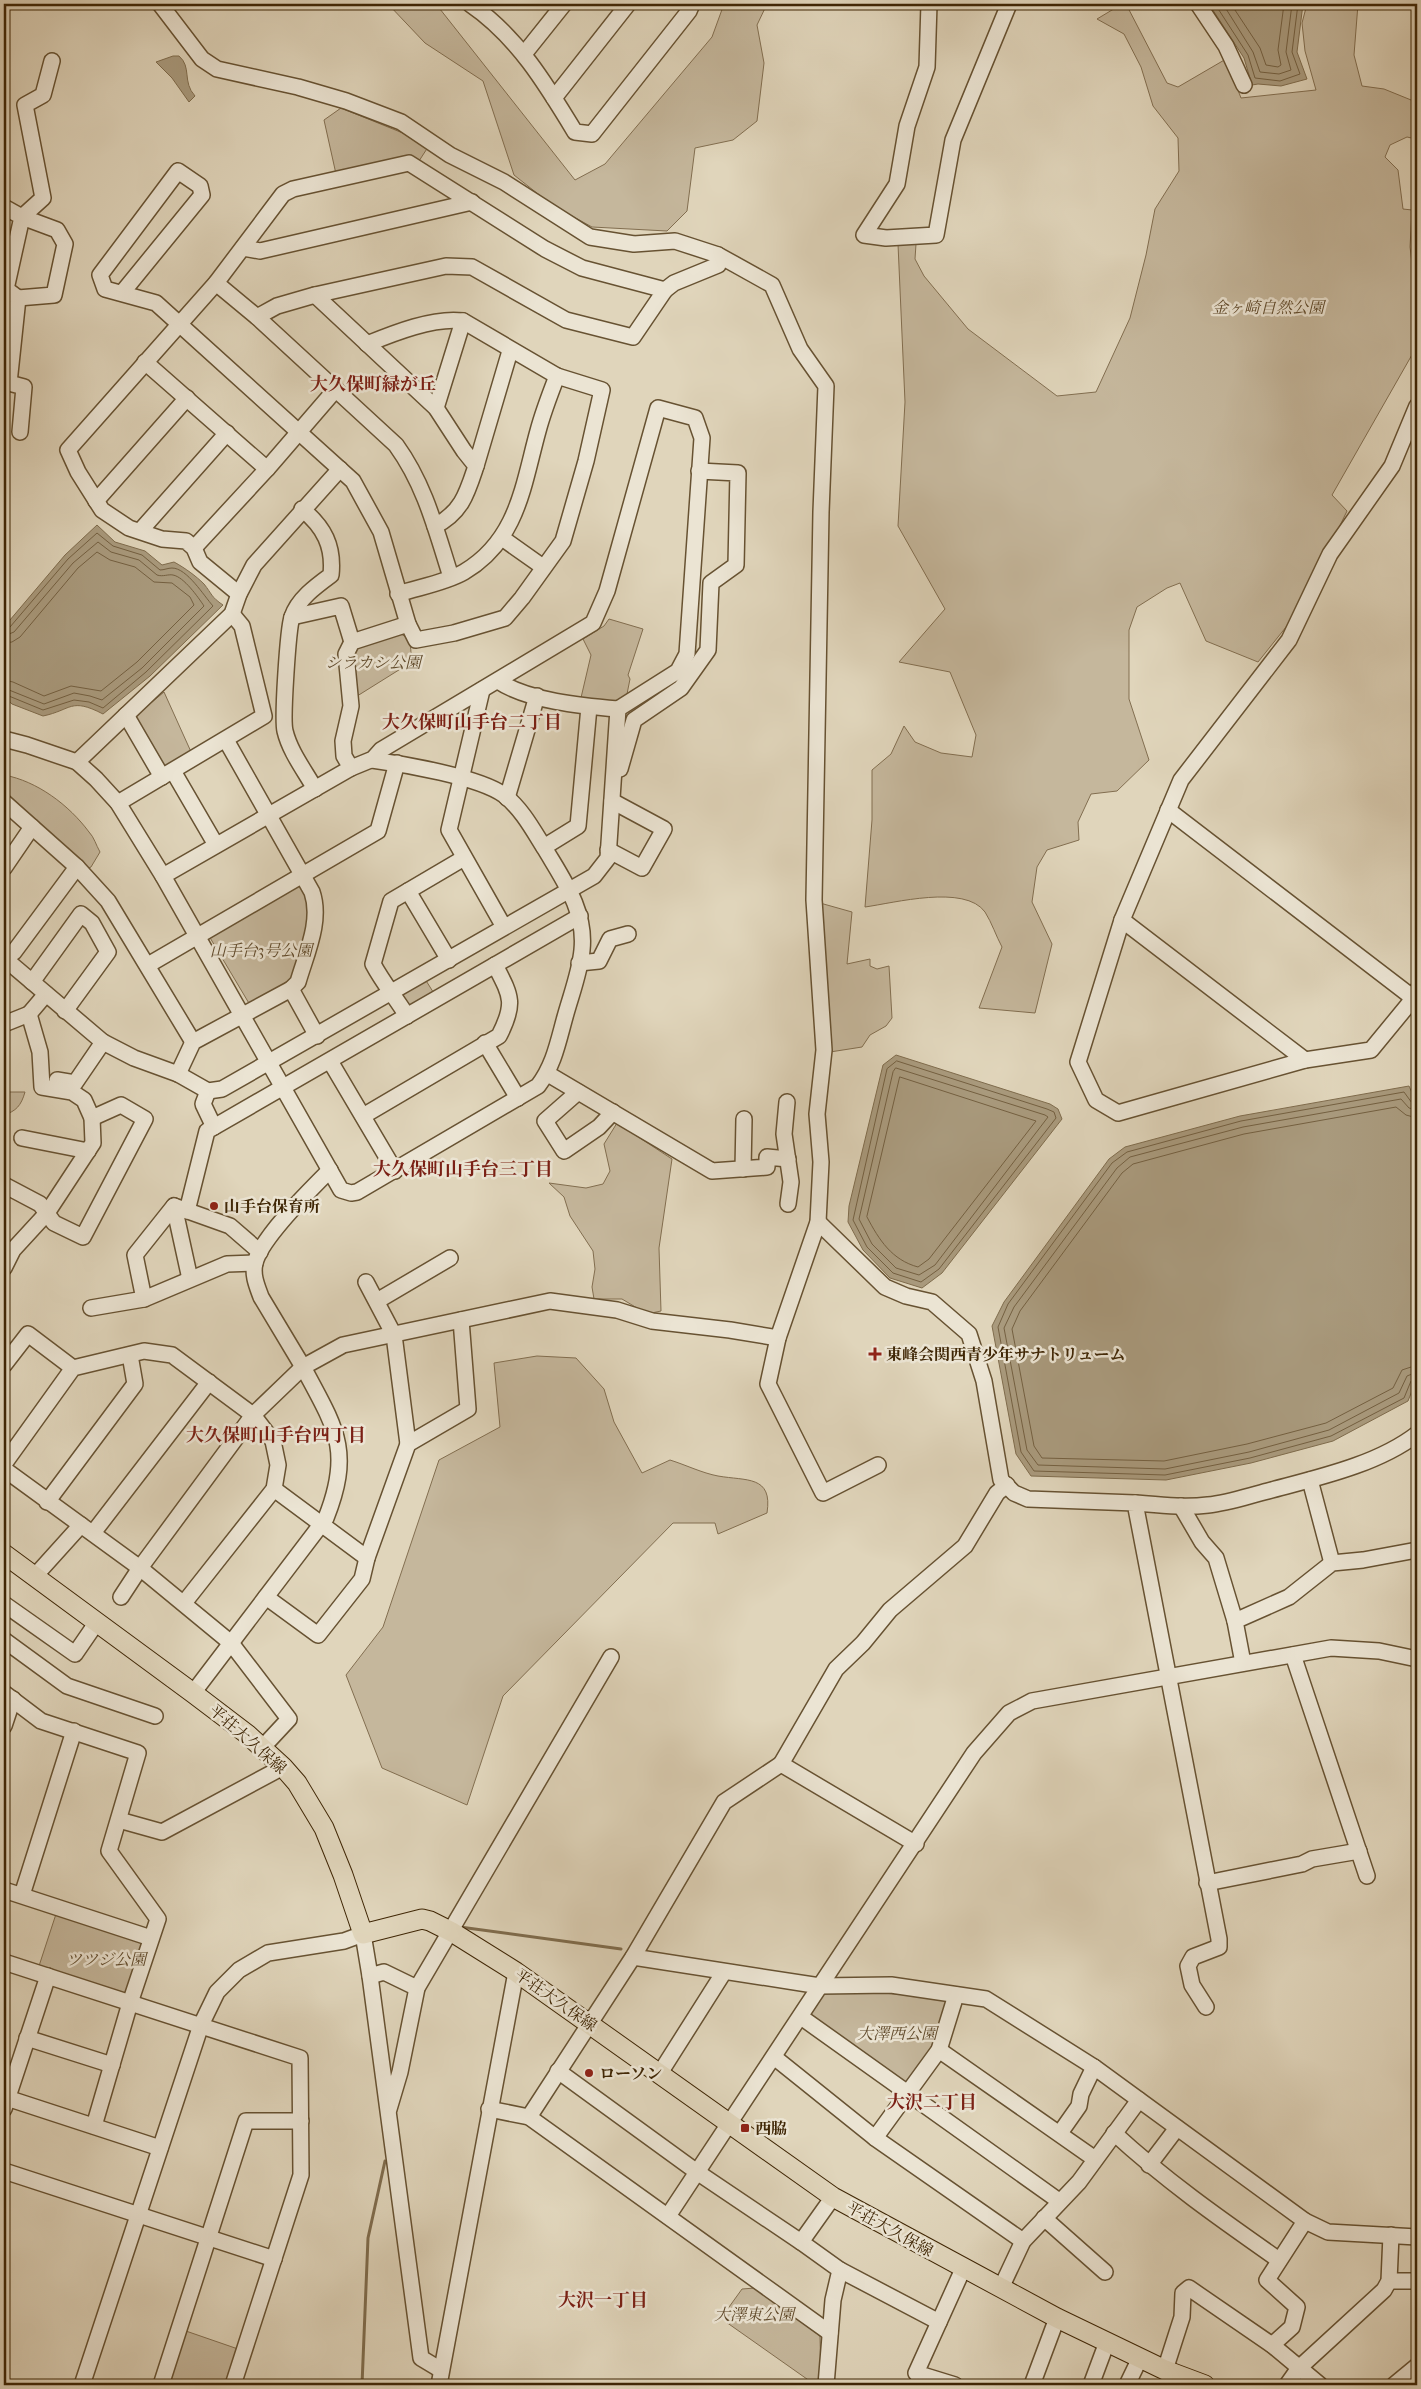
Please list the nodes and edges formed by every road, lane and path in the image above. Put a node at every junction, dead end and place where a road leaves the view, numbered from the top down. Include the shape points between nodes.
1 (160, 4) edge
2 (470, 4) edge
3 (564, 4) edge
4 (692, 4) edge
5 (929, 4) edge
6 (1009, 4) edge
7 (1198, 4) edge
8 (634, 5) edge
9 (492, 10) edge
10 (524, 54) junction
11 (52, 61) dead end
12 (1244, 85) dead end
13 (554, 98) junction
14 (472, 202) junction
15 (4, 207) edge
16 (22, 217) junction
17 (243, 248) junction
18 (718, 255) junction
19 (216, 283) junction
20 (664, 290) junction
21 (122, 293) junction
22 (314, 295) junction
23 (18, 298) junction
24 (257, 317) junction
25 (463, 321) junction
26 (179, 324) junction
27 (367, 344) junction
28 (510, 351) junction
29 (146, 362) junction
30 (557, 376) junction
31 (6, 383) edge
32 (336, 389) junction
33 (187, 398) junction
34 (1417, 406) edge
35 (436, 408) junction
36 (300, 431) junction
37 (20, 432) dead end
38 (227, 433) junction
39 (476, 466) junction
40 (267, 469) junction
41 (340, 469) junction
42 (700, 471) junction
43 (96, 501) junction
44 (302, 509) junction
45 (435, 526) junction
46 (141, 530) junction
47 (502, 538) junction
48 (194, 548) junction
49 (544, 568) junction
50 (451, 577) junction
51 (239, 594) junction
52 (398, 594) junction
53 (232, 614) junction
54 (292, 617) junction
55 (408, 624) junction
56 (352, 642) junction
57 (498, 681) junction
58 (482, 690) junction
59 (536, 696) junction
60 (589, 707) junction
61 (618, 709) junction
62 (126, 715) junction
63 (4, 739) edge
64 (226, 740) junction
65 (372, 760) junction
66 (77, 762) junction
67 (397, 763) junction
68 (351, 768) junction
69 (167, 774) junction
70 (613, 778) junction
71 (462, 779) junction
72 (315, 789) junction
73 (507, 798) junction
74 (612, 801) junction
75 (4, 802) edge
76 (118, 803) junction
77 (1168, 810) junction
78 (269, 815) junction
79 (32, 827) junction
80 (216, 845) junction
81 (544, 847) junction
82 (608, 850) junction
83 (464, 858) junction
84 (77, 867) junction
85 (4, 868) edge
86 (162, 876) junction
87 (302, 876) junction
88 (570, 890) junction
89 (408, 891) junction
90 (580, 916) junction
91 (1122, 920) junction
92 (504, 927) junction
93 (628, 934) dead end
94 (197, 936) junction
95 (4, 959) edge
96 (449, 960) junction
97 (579, 964) junction
98 (148, 965) junction
99 (495, 965) junction
100 (32, 982) junction
101 (291, 989) junction
102 (392, 993) junction
103 (46, 994) junction
104 (1414, 1001) edge
105 (66, 1011) junction
106 (29, 1014) junction
107 (242, 1015) junction
108 (407, 1016) junction
109 (4, 1024) edge
110 (317, 1036) junction
111 (103, 1042) junction
112 (193, 1042) junction
113 (486, 1043) junction
114 (1305, 1060) junction
115 (330, 1061) junction
116 (270, 1063) junction
117 (178, 1074) junction
118 (548, 1074) junction
119 (41, 1078) junction
120 (284, 1088) junction
121 (208, 1091) junction
122 (578, 1092) junction
123 (518, 1098) junction
124 (787, 1102) dead end
125 (613, 1112) junction
126 (363, 1116) junction
127 (92, 1118) junction
128 (744, 1119) dead end
129 (214, 1127) junction
130 (22, 1138) dead end
131 (88, 1151) junction
132 (788, 1159) junction
133 (743, 1169) junction
134 (330, 1170) junction
135 (395, 1171) junction
136 (4, 1185) edge
137 (788, 1204) dead end
138 (180, 1209) junction
139 (47, 1213) junction
140 (818, 1222) junction
141 (258, 1257) junction
142 (450, 1258) dead end
143 (4, 1268) edge
144 (190, 1279) junction
145 (366, 1282) dead end
146 (144, 1299) junction
147 (377, 1301) junction
148 (91, 1308) dead end
149 (461, 1320) junction
150 (394, 1335) junction
151 (778, 1338) junction
152 (130, 1354) junction
153 (4, 1365) edge
154 (303, 1367) junction
155 (73, 1368) junction
156 (209, 1382) junction
157 (253, 1415) junction
158 (1417, 1434) edge
159 (408, 1444) junction
160 (4, 1464) edge
161 (878, 1465) dead end
162 (4, 1469) edge
163 (1310, 1480) junction
164 (1007, 1485) junction
165 (274, 1489) junction
166 (47, 1502) junction
167 (1135, 1503) junction
168 (1181, 1506) junction
169 (320, 1525) junction
170 (87, 1529) junction
171 (1417, 1550) edge
172 (4, 1554) edge
173 (367, 1558) junction
174 (1332, 1563) junction
175 (140, 1568) junction
176 (35, 1576) junction
177 (266, 1597) junction
178 (120, 1598) dead end
179 (184, 1603) junction
180 (4, 1604) edge
181 (1235, 1621) junction
182 (97, 1622) junction
183 (4, 1640) edge
184 (231, 1643) junction
185 (1293, 1655) junction
186 (611, 1657) dead end
187 (1417, 1659) edge
188 (1243, 1663) junction
189 (1169, 1677) junction
190 (193, 1693) junction
191 (8, 1696) edge
192 (155, 1716) dead end
193 (4, 1726) edge
194 (74, 1732) junction
195 (262, 1748) junction
196 (781, 1764) junction
197 (283, 1767) junction
198 (119, 1820) junction
199 (916, 1844) junction
200 (1359, 1851) junction
201 (1367, 1876) dead end
202 (1207, 1883) junction
203 (4, 1890) edge
204 (22, 1895) junction
205 (452, 1932) junction
206 (363, 1934) junction
207 (152, 1938) junction
208 (632, 1957) junction
209 (4, 1962) edge
210 (516, 1972) junction
211 (724, 1972) junction
212 (48, 1976) junction
213 (370, 1976) junction
214 (820, 1986) junction
215 (417, 1988) junction
216 (956, 1995) junction
217 (130, 2003) junction
218 (1206, 2008) dead end
219 (801, 2017) junction
220 (590, 2023) junction
221 (201, 2025) junction
222 (27, 2038) junction
223 (939, 2050) junction
224 (774, 2057) junction
225 (112, 2065) junction
226 (1094, 2067) junction
227 (558, 2071) junction
228 (660, 2073) junction
229 (908, 2093) junction
230 (1139, 2100) junction
231 (6, 2104) edge
232 (489, 2110) junction
233 (387, 2114) junction
234 (529, 2117) junction
235 (301, 2121) junction
236 (729, 2122) junction
237 (94, 2126) junction
238 (1177, 2128) junction
239 (1060, 2133) junction
240 (1114, 2133) junction
241 (875, 2138) junction
242 (160, 2148) junction
243 (1095, 2159) junction
244 (1149, 2165) junction
245 (4, 2171) edge
246 (697, 2172) junction
247 (833, 2197) junction
248 (1059, 2202) junction
249 (138, 2215) junction
250 (668, 2216) junction
251 (1044, 2218) junction
252 (1305, 2221) junction
253 (1391, 2235) junction
254 (210, 2237) junction
255 (1417, 2237) edge
256 (1023, 2241) junction
257 (801, 2242) junction
258 (274, 2259) junction
259 (1280, 2260) junction
260 (963, 2269) junction
261 (840, 2270) junction
262 (1105, 2272) dead end
263 (1389, 2281) junction
264 (1417, 2281) edge
265 (1001, 2288) junction
266 (1057, 2318) junction
267 (939, 2322) junction
268 (830, 2333) junction
269 (1107, 2342) junction
270 (1272, 2345) junction
271 (1140, 2358) junction
272 (1417, 2366) edge
273 (1299, 2368) junction
274 (441, 2370) junction
275 (1165, 2370) junction
276 (913, 2379) edge
277 (82, 2385) edge
278 (161, 2385) edge
279 (233, 2385) edge
280 (438, 2385) edge
281 (826, 2385) edge
282 (954, 2385) edge
283 (1032, 2385) edge
284 (1090, 2385) edge
285 (1127, 2385) edge
286 (1205, 2385) edge
287 (1286, 2385) edge
288 (1320, 2385) edge
289 (1394, 2385) edge

1 - 18 street via 202,59 217,69 298,87 401,122 450,155 504,182 590,237 634,244 675,241
2 - 9 street
3 - 10 street
4 - 13 street via 592,134 575,132
5 - 6 street via 927,67 907,126 897,184 864,235 886,238 936,235 953,140
7 - 12 street via 1226,46
8 - 13 street
9 - 10 street
10 - 13 street
11 - 16 street via 43,95 25,105 42,198
14 - 17 street via 260,252
14 - 17 street via 409,163 283,194
14 - 20 street via 544,250 582,268
15 - 16 street
16 - 23 street via 6,289
16 - 23 street via 57,230 66,244 54,294
17 - 19 street
18 - 20 street via 718,265
18 - 140 street via 772,285 800,349 826,386 814,900 824,1050 817,1114 821,1162
19 - 24 street
19 - 26 street
20 - 22 street via 633,337 566,320 472,267 446,266
21 - 21 street via 105,289 100,276 178,171 200,186 202,195
21 - 26 street via 156,303
22 - 24 street via 276,306
22 - 27 street
23 - 31 street
24 - 32 street
25 - 27 street via 448,319
25 - 28 street
25 - 35 street
26 - 29 street
26 - 36 street
27 - 35 street
28 - 30 street
28 - 39 street
29 - 33 street
29 - 43 street via 68,450
30 - 47 street via 538,429 519,504
30 - 49 street via 602,390 563,541
31 - 37 street via 24,387
32 - 36 street
32 - 45 street via 396,445 412,467
33 - 38 street
33 - 43 street
34 - 77 street via 1392,466 1330,554 1290,640 1181,780
35 - 39 street
36 - 40 street
36 - 41 street
38 - 40 street
38 - 46 street
39 - 45 street via 462,504 446,521
40 - 48 street
41 - 44 street
41 - 52 street via 362,494 381,532
42 - 57 street via 702,438 695,418 658,408 607,591 593,623
42 - 61 street via 687,654 678,671
42 - 70 street via 738,473 736,565 711,583 708,650 681,688 634,720 619,776
43 - 46 street via 102,510 130,528
44 - 51 street via 254,566
44 - 54 street via 325,532 332,566 331,575 300,602
45 - 50 street
46 - 48 street via 162,539 186,541
47 - 49 street
47 - 50 street via 470,568
48 - 51 street via 200,562
49 - 55 street via 505,618 416,640
50 - 52 street
51 - 53 street
52 - 55 street
53 - 62 street
53 - 64 street via 242,626 264,716
54 - 56 street via 341,606
54 - 72 street via 284,729
55 - 56 street
56 - 68 street via 346,654 351,706 343,741 344,756
57 - 58 street
57 - 59 street
58 - 65 street via 381,750
58 - 71 street
59 - 60 street
59 - 73 street
60 - 61 street
60 - 81 street via 578,826
61 - 70 street
62 - 66 street
62 - 69 street
63 - 66 street
64 - 69 street
64 - 78 street
65 - 67 street
65 - 68 street
66 - 76 street
67 - 71 street
67 - 87 street via 378,832
68 - 72 street
69 - 76 street
69 - 80 street
70 - 74 street
71 - 73 street via 483,785
71 - 83 street via 449,830
72 - 78 street
73 - 81 street via 528,821
74 - 82 street
74 - 82 street via 664,829 642,868
75 - 79 street
76 - 86 street
77 - 91 street
77 - 104 street
78 - 80 street
78 - 87 street
79 - 84 street
79 - 85 street
80 - 86 street
81 - 88 street
82 - 88 street via 608,858 594,876
83 - 89 street
83 - 92 street
84 - 95 street via 14,952
84 - 98 street via 108,900
86 - 94 street
87 - 94 street
87 - 101 street via 316,905 316,919 298,982
88 - 90 street
88 - 92 street
89 - 96 street
89 - 102 street via 391,901 373,964
90 - 97 street via 582,952
90 - 99 street
91 - 114 street
91 - 114 street via 1078,1062 1096,1100 1118,1112
92 - 96 street
93 - 97 street via 610,939 599,961
94 - 98 street
94 - 107 street
95 - 100 street
96 - 102 street
97 - 118 street
98 - 112 street
99 - 108 street
99 - 113 street via 510,994 509,1016 499,1036
100 - 103 street
100 - 105 street via 81,914 92,923 108,952
101 - 107 street
101 - 110 street
102 - 108 street
102 - 110 street
103 - 105 street
103 - 106 street
104 - 114 street via 1372,1050
105 - 111 street
106 - 109 street
106 - 119 street via 40,1052
107 - 112 street
107 - 116 street
108 - 115 street
110 - 116 street
111 - 117 street via 134,1058
111 - 119 street via 75,1083
112 - 117 street
113 - 123 street
113 - 126 street
115 - 120 street
115 - 126 street
116 - 120 street
116 - 121 street via 222,1089
117 - 121 street
118 - 122 street
118 - 123 street via 538,1086
119 - 127 street via 42,1087 72,1092 84,1100
120 - 129 street
120 - 134 street
121 - 129 street via 202,1104
122 - 125 street
122 - 125 street via 545,1121 564,1151 599,1127
123 - 135 street
124 - 132 street via 784,1134
125 - 133 street via 712,1171
126 - 135 street
127 - 131 street via 93,1143
127 - 139 street via 120,1105 145,1119 82,1238 54,1223
128 - 133 street
129 - 138 street via 207,1131
130 - 131 street
131 - 139 street
132 - 133 street via 767,1157 767,1167
132 - 137 street via 791,1182
134 - 135 street via 342,1190 351,1193
134 - 141 street via 294,1208
136 - 139 street via 40,1204
138 - 141 street via 230,1226
138 - 144 street
138 - 146 street via 135,1255
139 - 143 street via 13,1250
140 - 151 street
140 - 164 street via 885,1287 932,1302 969,1334 984,1381 999,1469
141 - 144 street via 227,1264
141 - 154 street via 256,1286
142 - 147 street
144 - 146 street
145 - 147 street
146 - 148 street
147 - 150 street
149 - 150 street
149 - 151 street via 550,1301 617,1310 652,1321
149 - 159 street via 468,1409
150 - 154 street via 343,1345
150 - 159 street
151 - 161 street via 768,1384 823,1493
152 - 155 street
152 - 156 street via 144,1351 172,1355
152 - 166 street via 135,1384
153 - 155 street via 28,1334
154 - 157 street
154 - 169 street via 333,1424 339,1449 337,1490
155 - 160 street
156 - 157 street
156 - 170 street
157 - 165 street via 273,1441 278,1465
157 - 175 street
158 - 163 street via 1370,1460
159 - 173 street
162 - 166 street
163 - 168 street via 1216,1504
163 - 174 street
164 - 167 street via 1014,1493 1028,1498
164 - 196 street via 997,1493 965,1546 890,1610 836,1669
165 - 169 street
165 - 179 street
166 - 170 street
167 - 168 street
167 - 189 street
168 - 181 street via 1202,1542 1216,1558
169 - 173 street
169 - 177 street
170 - 175 street
170 - 176 street
171 - 174 street
172 - 176 main road, 平荘大久保線
173 - 177 street via 362,1579 318,1635
174 - 181 street via 1289,1597
175 - 178 street
175 - 179 street
176 - 182 main road, 平荘大久保線
177 - 184 street
179 - 184 street
180 - 182 street via 74,1654
181 - 188 street
182 - 190 main road, 平荘大久保線
183 - 192 street via 67,1686
184 - 190 street
184 - 195 street via 289,1719
185 - 187 street via 1331,1648 1379,1651
185 - 188 street
185 - 200 street
186 - 205 street
188 - 189 street
189 - 199 street via 1032,1701 1009,1713 974,1753
189 - 202 street
190 - 195 main road, 平荘大久保線
191 - 193 street
191 - 194 street via 41,1720
194 - 198 street via 138,1753
194 - 204 street
195 - 197 main road, 平荘大久保線
196 - 199 street
196 - 208 street via 724,1802
197 - 198 street via 162,1832
197 - 206 main road, 平荘大久保線 via 297,1783 324,1828
198 - 207 street via 108,1850 158,1919
199 - 214 street
200 - 201 street
200 - 202 street
202 - 218 street via 1219,1947 1193,1957 1188,1966 1192,1985
203 - 204 street
204 - 207 street
205 - 206 main road, 平荘大久保線 via 422,1919
205 - 210 main road, 平荘大久保線
205 - 215 street via 430,1962
206 - 213 street
206 - 221 street via 344,1941 268,1953 239,1970 217,1992
207 - 217 street
208 - 211 street
208 - 220 street
209 - 212 street
210 - 220 main road, 平荘大久保線
210 - 232 street
211 - 214 street
211 - 228 street
212 - 217 street
212 - 222 street
213 - 215 street via 384,1972
213 - 233 street
214 - 216 street via 891,1985
214 - 219 street
215 - 233 street via 400,2072
216 - 223 street
216 - 226 street via 986,1999
217 - 221 street
217 - 225 street
219 - 224 street
219 - 229 street
220 - 227 street
220 - 228 main road, 平荘大久保線
221 - 235 street via 300,2058
221 - 242 street
222 - 225 street
222 - 231 street
223 - 229 street
223 - 239 street
224 - 236 street
224 - 241 street
225 - 237 street
226 - 230 street
226 - 239 street via 1079,2106
227 - 234 street
227 - 246 street
228 - 236 main road, 平荘大久保線
229 - 241 street
229 - 248 street
230 - 238 street
230 - 240 street
231 - 237 street
232 - 234 street
232 - 274 street
233 - 274 street via 421,2358
234 - 250 street
235 - 254 street via 246,2121
235 - 258 street via 301,2175
236 - 246 street
236 - 247 main road, 平荘大久保線
237 - 242 street
238 - 244 street
238 - 252 street
239 - 243 street
240 - 243 street
240 - 244 street
241 - 256 street
242 - 249 street
243 - 248 street
244 - 259 street
245 - 249 street
246 - 250 street
246 - 257 street
247 - 257 street
247 - 260 main road, 平荘大久保線
248 - 251 street
249 - 254 street
249 - 277 street
250 - 268 street
251 - 256 street
251 - 262 street
252 - 253 street via 1328,2232
252 - 259 street
253 - 255 street
253 - 263 street
254 - 258 street
254 - 278 street
256 - 265 street
257 - 261 street
258 - 279 street
259 - 270 street via 1267,2280 1298,2307 1292,2327
260 - 265 main road, 平荘大久保線
260 - 267 street
261 - 267 street
261 - 268 street
263 - 264 street
263 - 273 street via 1384,2290
265 - 266 main road, 平荘大久保線
266 - 269 main road, 平荘大久保線
266 - 283 street
267 - 276 street
268 - 281 street
269 - 271 main road, 平荘大久保線
269 - 284 street
270 - 273 street
270 - 275 street via 1189,2288 1183,2293 1182,2317
271 - 275 main road, 平荘大久保線
271 - 285 street
272 - 289 street
273 - 287 street
273 - 288 street
274 - 280 street
275 - 286 main road, 平荘大久保線
276 - 282 street

